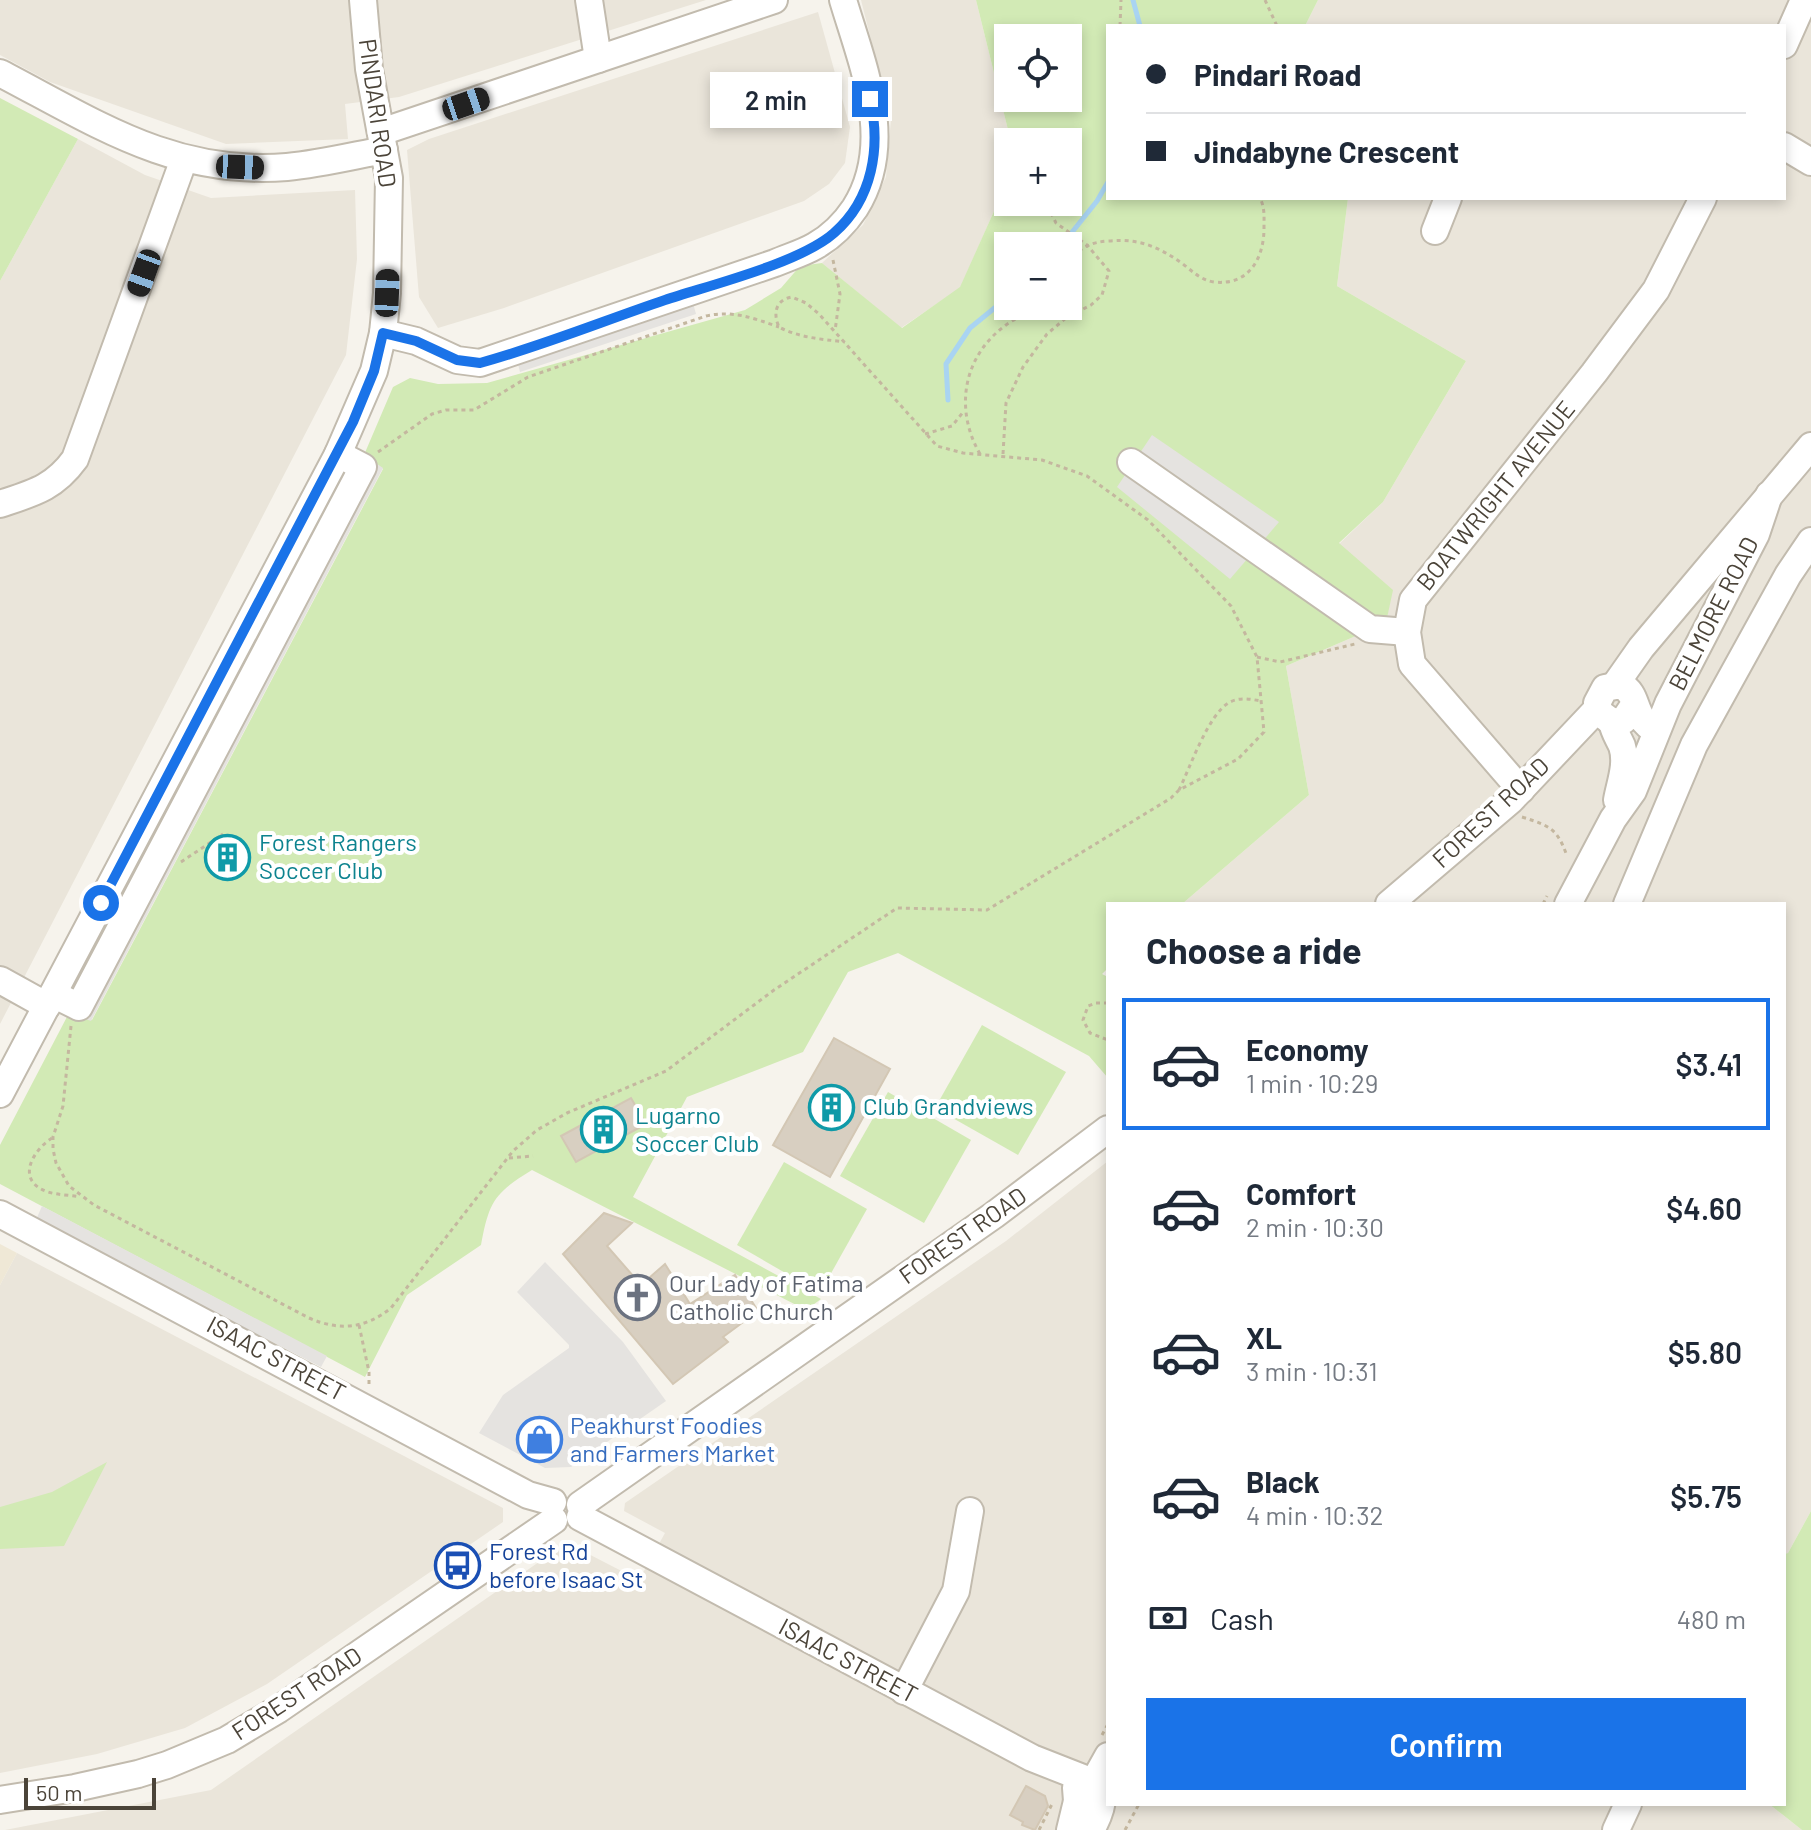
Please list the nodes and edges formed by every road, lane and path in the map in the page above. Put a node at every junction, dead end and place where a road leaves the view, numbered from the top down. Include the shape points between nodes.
1 (363, 0) edge
2 (589, 0) edge
3 (774, 0) edge
4 (843, 0) edge
5 (1121, 0) edge
6 (1265, 0) edge
7 (1804, 0) edge
8 (1120, 24) edge
9 (1276, 24) edge
10 (1786, 40) edge
11 (598, 59) junction
12 (0, 73) edge
13 (382, 141) junction
14 (1786, 147) edge
15 (184, 159) junction
16 (1811, 162) edge
17 (1261, 200) edge
18 (1447, 200) edge
19 (1702, 200) edge
20 (1052, 216) edge
21 (1435, 231) dead end
22 (824, 240) junction
23 (1087, 245) junction
24 (1082, 250) edge
25 (1015, 320) edge
26 (779, 327) junction
27 (835, 331) junction
28 (383, 333) junction
29 (845, 342) junction
30 (520, 372) dead end
31 (523, 380) junction
32 (965, 410) junction
33 (925, 434) junction
34 (980, 454) junction
35 (1003, 454) junction
36 (346, 458) junction
37 (1806, 461) edge
38 (1131, 462) dead end
39 (1769, 495) junction
40 (0, 504) edge
41 (1811, 541) edge
42 (1407, 632) junction
43 (1364, 642) dead end
44 (1257, 657) junction
45 (1628, 696) junction
46 (1261, 701) junction
47 (1606, 717) junction
48 (1653, 740) junction
49 (1685, 767) junction
50 (1179, 790) junction
51 (1514, 797) junction
52 (1613, 819) junction
53 (223, 834) dead end
54 (178, 861) dead end
55 (1585, 871) junction
56 (1391, 902) edge
57 (1569, 902) edge
58 (1628, 902) edge
59 (0, 980) edge
60 (57, 1001) junction
61 (1106, 1003) edge
62 (1106, 1040) edge
63 (0, 1094) edge
64 (1106, 1131) edge
65 (53, 1137) junction
66 (533, 1156) dead end
67 (507, 1158) junction
68 (80, 1197) junction
69 (0, 1214) edge
70 (359, 1325) junction
71 (361, 1405) junction
72 (567, 1511) junction
73 (970, 1511) dead end
74 (904, 1691) junction
75 (1106, 1759) edge
76 (1088, 1790) edge
77 (3, 1801) edge
78 (1138, 1806) edge
79 (1627, 1806) edge
80 (1039, 1830) edge
81 (1070, 1830) edge
82 (1091, 1830) edge
83 (1125, 1830) edge
84 (1616, 1830) edge

1 - 13 street, PINDARI ROAD
2 - 11 street
3 - 11 street
4 - 22 street via 875,119 875,152 860,200
5 - 8 path
6 - 9 path
7 - 10 street
11 - 13 street
12 - 15 street via 121,137
13 - 15 street via 287,167
13 - 28 street, PINDARI ROAD via 390,204
14 - 16 street
15 - 40 street via 68,482
17 - 23 path via 1264,245 1259,261 1230,281 1199,277 1142,241
18 - 21 street
19 - 42 street, BOATWRIGHT AVENUE via 1656,290 1413,600
20 - 23 path
22 - 27 path via 839,285
22 - 28 street via 764,267 480,363
23 - 24 path
23 - 35 path via 1109,271 1102,295 1047,334 1023,367 1006,403
25 - 32 path via 986,343 975,361 966,383
26 - 27 path via 776,309 792,297 812,307
26 - 29 path
26 - 31 path via 744,315 706,316
27 - 29 path
28 - 36 street, PINDARI ROAD
29 - 33 path
30 - 31 path
31 - 36 path via 480,408 432,414 385,449 362,449
32 - 33 path via 952,426
32 - 34 path via 968,434
33 - 34 path via 937,446
34 - 35 path
35 - 44 path via 1042,460 1087,476 1148,520 1231,606
36 - 60 street, PINDARI ROAD
37 - 39 street
38 - 42 street via 1370,629
39 - 45 street via 1641,648
39 - 48 street, BELMORE ROAD via 1756,534
41 - 49 street
42 - 51 street via 1412,664
43 - 44 path via 1280,662
44 - 46 path
45 - 47 street, FOREST ROAD via 1601,692
45 - 48 street
46 - 50 path via 1239,699 1220,710
46 - 50 path via 1264,732 1238,759
47 - 51 street, FOREST ROAD via 1593,716 1576,729
47 - 52 street, BELMORE ROAD via 1624,757
48 - 49 street
48 - 52 street, BELMORE ROAD via 1633,791
49 - 58 street
50 - 67 path via 987,910 897,908 673,1066 550,1122
51 - 55 path via 1521,817 1551,828 1567,858
51 - 56 street, FOREST ROAD
52 - 55 street, BELMORE ROAD
53 - 54 path
55 - 57 street, BELMORE ROAD
59 - 60 street
60 - 63 street, PINDARI ROAD
60 - 65 path via 71,1025 63,1106
61 - 62 path via 1088,1006 1083,1020 1090,1033
64 - 72 street, FOREST ROAD via 994,1215
65 - 68 path via 56,1163
65 - 68 path via 31,1158 32,1177 47,1191
66 - 67 path
67 - 70 path via 399,1299 381,1316
68 - 70 path via 309,1318 334,1327
69 - 71 street, ISAAC STREET
70 - 71 path via 369,1372
71 - 72 street, ISAAC STREET
72 - 74 street, ISAAC STREET
72 - 77 street, FOREST ROAD via 227,1740 138,1774
73 - 74 street via 956,1591
74 - 76 street, ISAAC STREET
75 - 76 street
76 - 80 path
76 - 81 street
76 - 82 street
78 - 83 path
79 - 84 street

